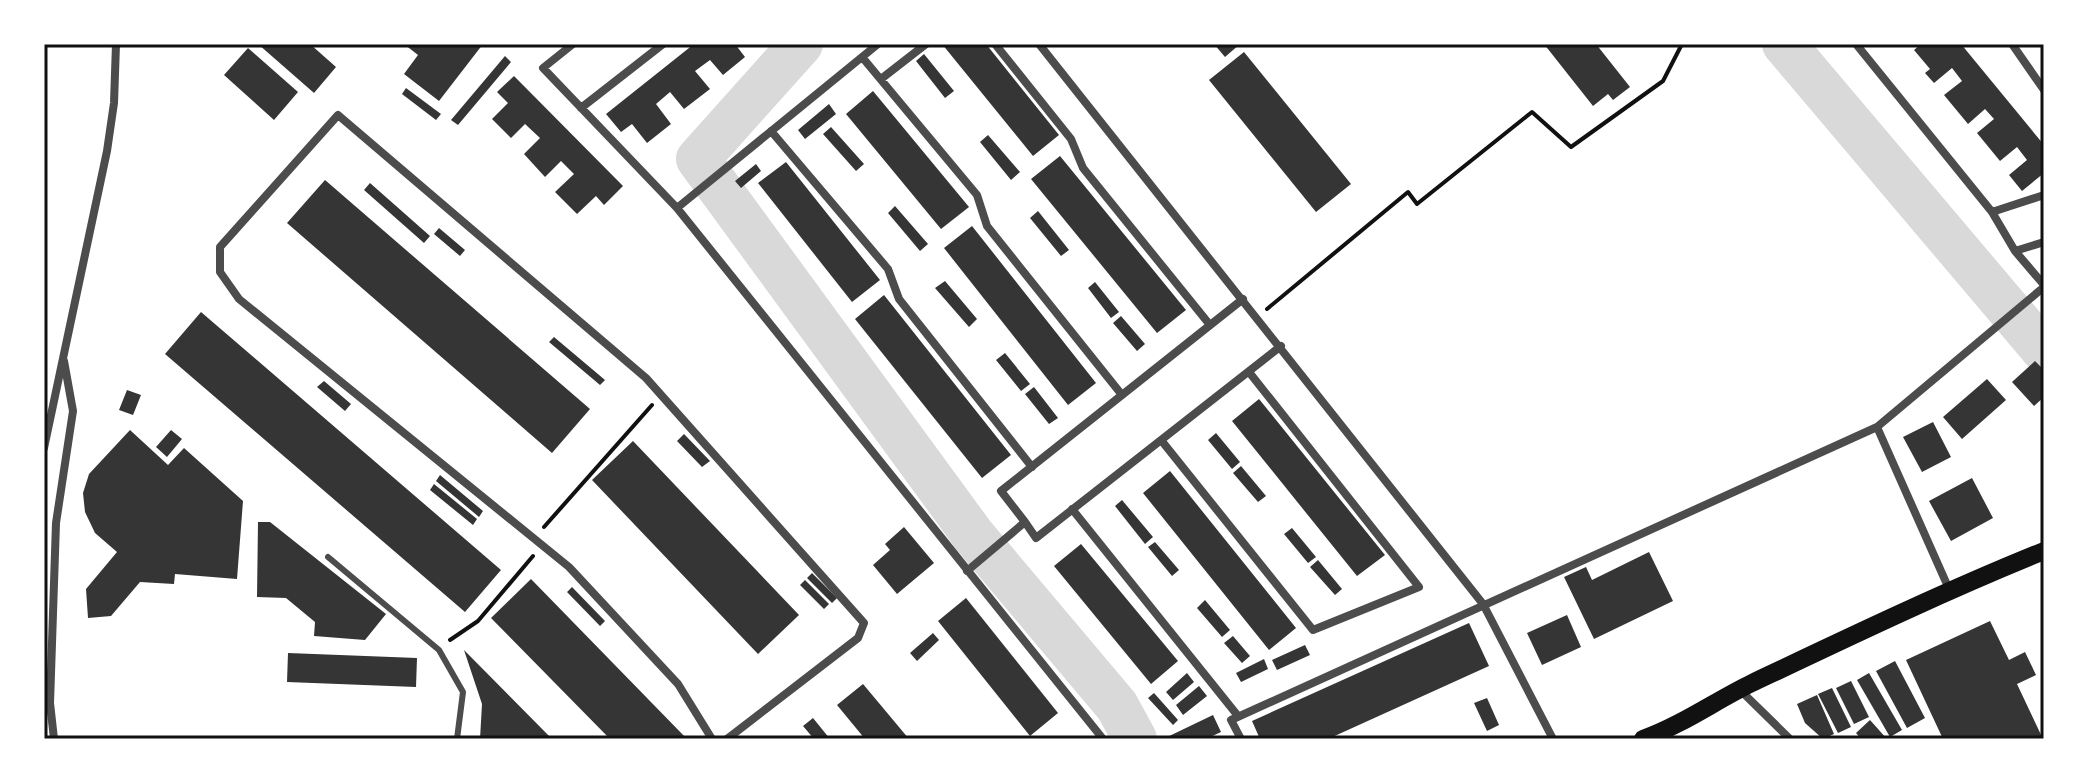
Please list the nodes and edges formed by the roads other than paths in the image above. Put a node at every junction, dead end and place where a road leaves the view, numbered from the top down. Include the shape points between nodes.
1 (116, 44) edge
2 (573, 44) edge
3 (663, 44) edge
4 (878, 44) edge
5 (926, 44) edge
6 (995, 44) edge
7 (1039, 44) edge
8 (1856, 44) edge
9 (2012, 44) edge
10 (862, 57) junction
11 (881, 79) junction
12 (2044, 90) edge
13 (581, 108) junction
14 (771, 131) junction
15 (2044, 195) edge
16 (677, 208) junction
17 (1992, 212) junction
18 (2044, 242) edge
19 (2015, 251) junction
20 (2044, 286) edge
21 (1243, 299) junction
22 (1210, 325) junction
23 (1281, 346) junction
24 (63, 356) junction
25 (1249, 372) junction
26 (1122, 395) junction
27 (1877, 427) junction
28 (1161, 440) junction
29 (44, 448) edge
30 (1032, 467) junction
31 (1072, 509) junction
32 (1025, 522) junction
33 (2044, 551) edge
34 (328, 557) dead end
35 (967, 571) junction
36 (1949, 589) junction
37 (1483, 604) junction
38 (1740, 689) junction
39 (1238, 716) junction
40 (54, 739) edge
41 (457, 739) edge
42 (712, 739) edge
43 (727, 739) edge
44 (1103, 739) edge
45 (1241, 739) edge
46 (1553, 739) edge
47 (1643, 739) edge
48 (1790, 739) edge

1 - 24 street via 107,151
2 - 13 street via 543,68
3 - 13 street
4 - 10 street
5 - 11 street
6 - 22 street via 1071,139 1083,168
7 - 21 street
8 - 17 street
9 - 12 street
10 - 11 street
10 - 14 street
11 - 26 street via 977,195 987,226
13 - 16 street
14 - 16 street
14 - 30 street via 888,269 899,299
15 - 17 street
16 - 35 street
17 - 19 street
18 - 19 street
19 - 20 street
20 - 27 street
21 - 22 street
21 - 23 street
22 - 26 street
23 - 25 street
23 - 37 street
24 - 29 street
24 - 40 street via 73,411 56,523 50,703
25 - 28 street
25 - 28 street via 1419,587 1313,630
26 - 30 street
27 - 36 street
27 - 37 street
28 - 31 street
30 - 32 street via 1001,491
31 - 32 street via 1036,538
31 - 39 street
32 - 35 street
33 - 36 main road
34 - 41 lane via 439,650 463,692
35 - 44 street
36 - 38 main road
37 - 39 street
37 - 46 street
38 - 47 main road
38 - 48 street
39 - 45 street via 1231,720
42 - 43 street via 678,684 569,567 239,299 220,272 220,247 338,115 646,378 864,623 858,638

